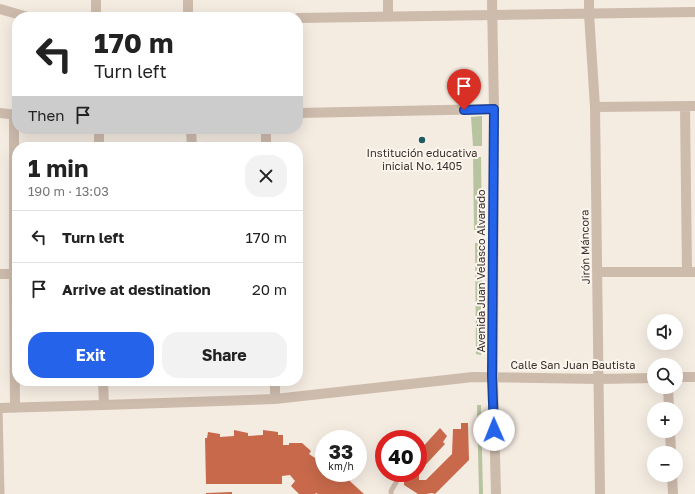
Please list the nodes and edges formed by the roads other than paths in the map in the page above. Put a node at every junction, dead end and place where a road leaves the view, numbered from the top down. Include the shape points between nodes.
1 (96, 0) edge
2 (188, 0) edge
3 (388, 0) edge
4 (492, 0) edge
5 (589, 0) edge
6 (0, 9) edge
7 (12, 12) edge
8 (96, 12) edge
9 (188, 12) edge
10 (695, 12) edge
11 (589, 14) junction
12 (492, 15) junction
13 (388, 17) junction
14 (303, 18) edge
15 (690, 106) edge
16 (595, 107) junction
17 (494, 109) junction
18 (0, 112) edge
19 (303, 113) edge
20 (12, 114) edge
21 (598, 272) junction
22 (691, 272) edge
23 (0, 274) edge
24 (12, 274) edge
25 (492, 376) junction
26 (683, 377) edge
27 (695, 377) edge
28 (647, 378) edge
29 (599, 379) junction
30 (15, 386) edge
31 (103, 386) edge
32 (275, 386) edge
33 (275, 399) junction
34 (104, 405) junction
35 (0, 408) edge
36 (15, 408) junction
37 (396, 482) edge
38 (672, 482) edge
39 (2, 494) edge
40 (391, 494) edge
41 (496, 494) edge
42 (600, 494) edge
43 (673, 494) edge

1 - 8 street
2 - 9 street
3 - 13 street
4 - 12 street, Avenida Juan Velasco Alvarado
5 - 11 street, Jirón Máncora
6 - 7 street
10 - 11 street
11 - 12 street
11 - 16 street, Jirón Máncora
12 - 13 street
12 - 17 street, Avenida Juan Velasco Alvarado
13 - 14 street
15 - 16 street
15 - 22 street
16 - 21 street, Jirón Máncora
17 - 19 street
17 - 25 street, Avenida Juan Velasco Alvarado
18 - 20 street
21 - 22 street
21 - 29 street, Jirón Máncora
23 - 24 street
25 - 29 street, Calle San Juan Bautista
25 - 33 street, Calle San Juan Bautista
25 - 41 street, Avenida Juan Velasco Alvarado
26 - 27 street
28 - 29 street, Calle San Juan Bautista
29 - 42 street, Jirón Máncora
30 - 36 street
31 - 34 street
32 - 33 street
33 - 34 street, Calle San Juan Bautista
34 - 36 street, Calle San Juan Bautista
35 - 36 street, Calle San Juan Bautista
35 - 39 lane
37 - 40 lane
38 - 43 street

